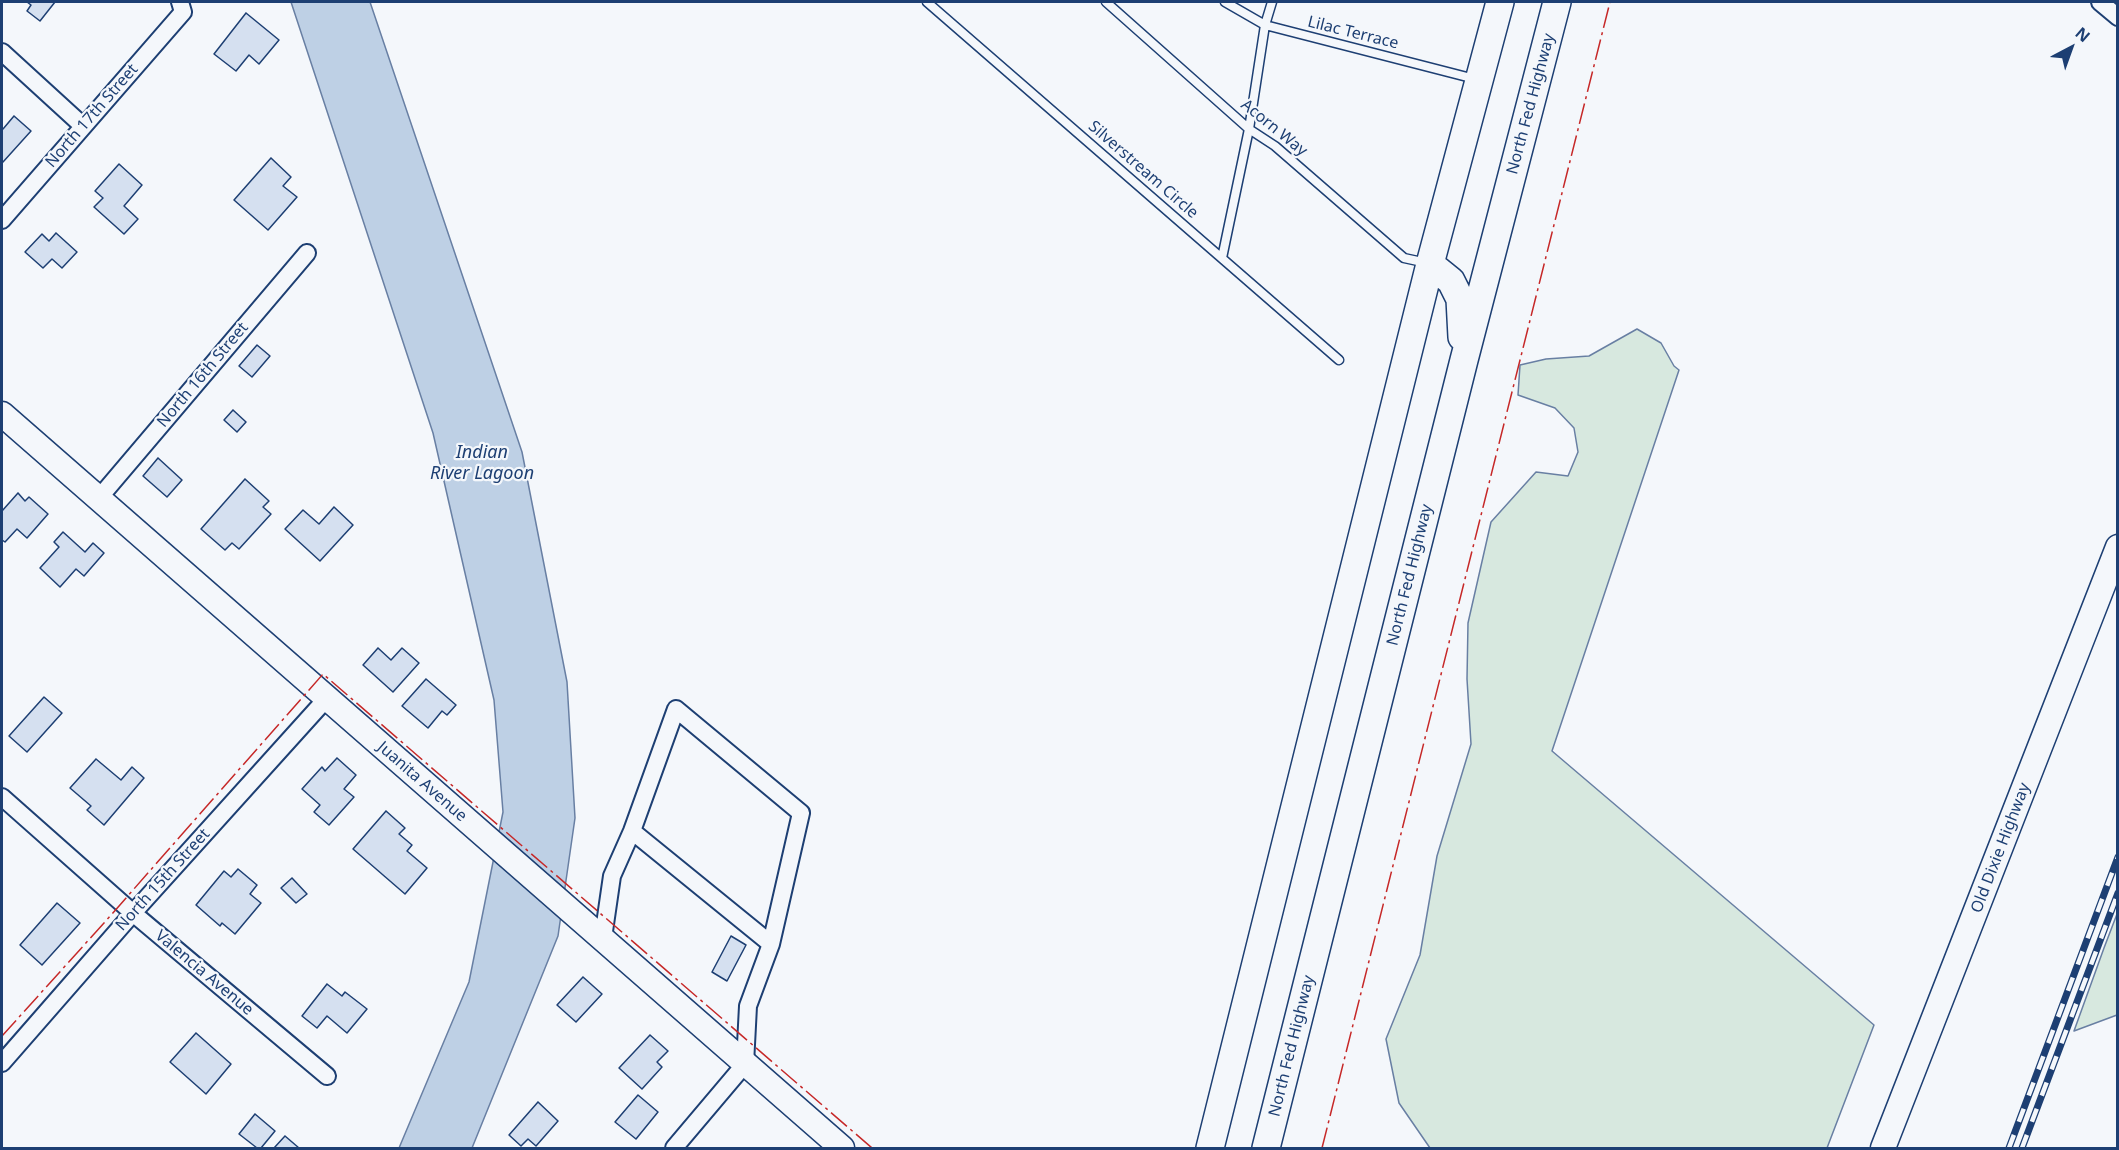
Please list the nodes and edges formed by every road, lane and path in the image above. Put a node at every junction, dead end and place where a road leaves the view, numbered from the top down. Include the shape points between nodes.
1 (927, 2) edge
2 (1106, 2) edge
3 (1225, 2) edge
4 (1272, 2) edge
5 (1500, 2) edge
6 (1557, 2) edge
7 (2100, 2) edge
8 (182, 7) edge
9 (2118, 17) edge
10 (1265, 26) junction
11 (2, 52) edge
12 (1479, 80) junction
13 (83, 126) junction
14 (1249, 129) junction
15 (2, 220) edge
16 (307, 253) dead end
17 (1222, 258) junction
18 (1430, 264) junction
19 (1339, 360) dead end
20 (1464, 360) junction
21 (2, 414) edge
22 (99, 498) junction
23 (2118, 547) edge
24 (327, 698) junction
25 (2, 797) edge
26 (632, 831) junction
27 (133, 913) junction
28 (603, 938) junction
29 (771, 944) junction
30 (2, 1063) edge
31 (745, 1064) junction
32 (327, 1076) dead end
33 (674, 1149) edge
34 (842, 1149) edge
35 (1210, 1149) edge
36 (1266, 1149) edge
37 (1883, 1149) edge

1 - 17 lane, Silverstream Circle
2 - 14 lane, Acorn Way
3 - 10 lane, Lilac Terrace
4 - 10 lane
5 - 12 main road
6 - 20 main road, North Fed Highway
7 - 9 street
8 - 13 street, North 17th Street
10 - 12 lane, Lilac Terrace
10 - 14 lane
11 - 13 street
12 - 18 main road
13 - 15 street, North 17th Street
14 - 17 lane
14 - 18 lane, Acorn Way via 1275,146 1404,258
16 - 22 street, North 16th Street
17 - 19 lane, Silverstream Circle
18 - 20 main road via 1451,281 1460,299
18 - 35 main road
20 - 36 main road, North Fed Highway
21 - 22 street, Juanita Avenue
22 - 24 street, Juanita Avenue
23 - 37 street, Old Dixie Highway
24 - 27 street, North 15th Street
24 - 28 street, Juanita Avenue
25 - 27 street, Valencia Avenue
26 - 28 street via 612,876
26 - 29 street
26 - 29 street via 676,709 801,813
27 - 30 street, North 15th Street
27 - 32 street, Valencia Avenue
28 - 31 street, Juanita Avenue
29 - 31 street via 748,1006
31 - 33 street
31 - 34 street, Juanita Avenue

